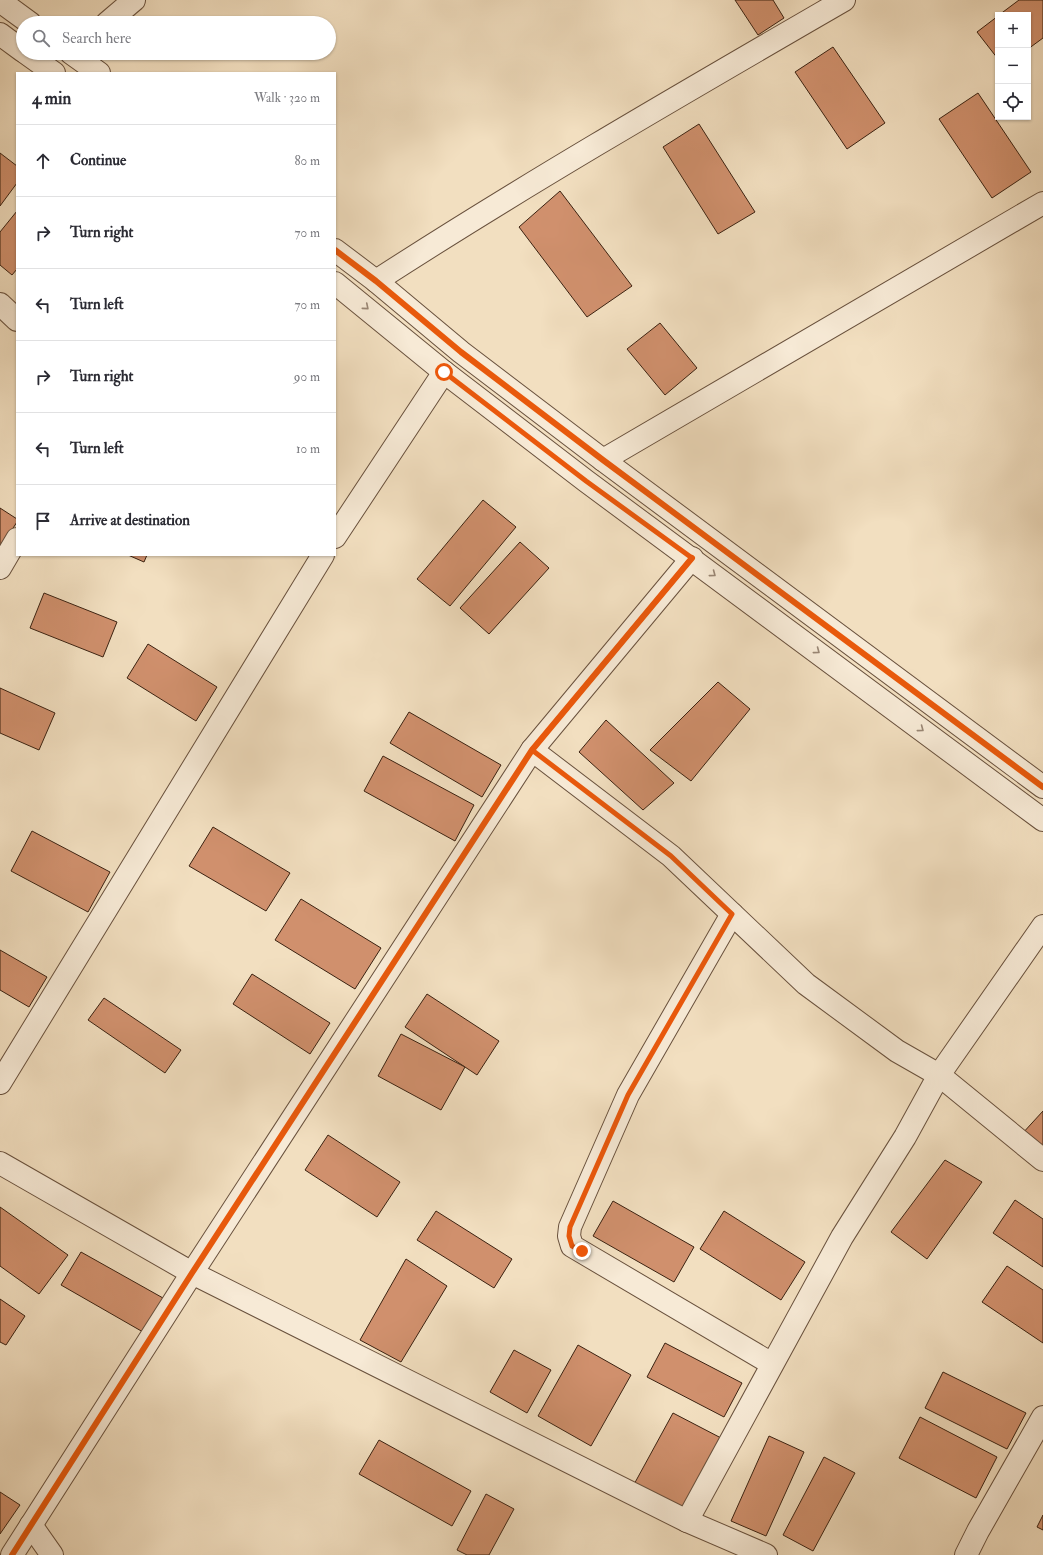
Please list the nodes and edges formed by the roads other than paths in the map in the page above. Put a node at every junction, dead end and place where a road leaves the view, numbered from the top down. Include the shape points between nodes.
1 (134, 0) edge
2 (844, 0) edge
3 (0, 1) edge
4 (20, 16) edge
5 (115, 16) edge
6 (0, 34) edge
7 (16, 46) edge
8 (36, 60) edge
9 (81, 60) edge
10 (53, 72) edge
11 (97, 72) edge
12 (1043, 203) edge
13 (336, 251) edge
14 (376, 281) junction
15 (336, 284) edge
16 (0, 304) edge
17 (16, 319) edge
18 (444, 372) junction
19 (602, 460) junction
20 (336, 535) edge
21 (16, 541) edge
22 (322, 556) edge
23 (692, 558) junction
24 (0, 568) edge
25 (532, 750) junction
26 (1043, 787) edge
27 (1043, 820) edge
28 (732, 914) junction
29 (1043, 926) edge
30 (939, 1075) junction
31 (0, 1083) edge
32 (1043, 1160) edge
33 (0, 1163) edge
34 (192, 1273) junction
35 (772, 1364) junction
36 (1043, 1417) edge
37 (687, 1521) junction
38 (30, 1526) junction
39 (8, 1551) edge
40 (52, 1555) edge
41 (766, 1555) edge
42 (966, 1555) edge

1 - 5 street
2 - 14 street via 471,220
3 - 4 street
6 - 7 street
8 - 10 street
9 - 11 street
12 - 19 street
13 - 14 street
14 - 19 street via 461,352
15 -> 18 street
16 - 17 street
18 - 20 street
18 - 23 street
19 - 26 street
21 - 24 street
22 - 31 street
23 - 25 street
23 -> 27 street
25 - 28 street via 671,856
25 - 34 street
28 - 30 street via 806,984 897,1051
28 - 35 street via 628,1095 576,1210 569,1236 572,1246
29 - 30 street
30 - 32 street
30 - 35 street via 905,1137 842,1237
33 - 34 street
34 - 37 street
34 - 38 street
35 - 37 street
36 - 42 street
37 - 41 street
38 - 39 street
38 - 40 street

